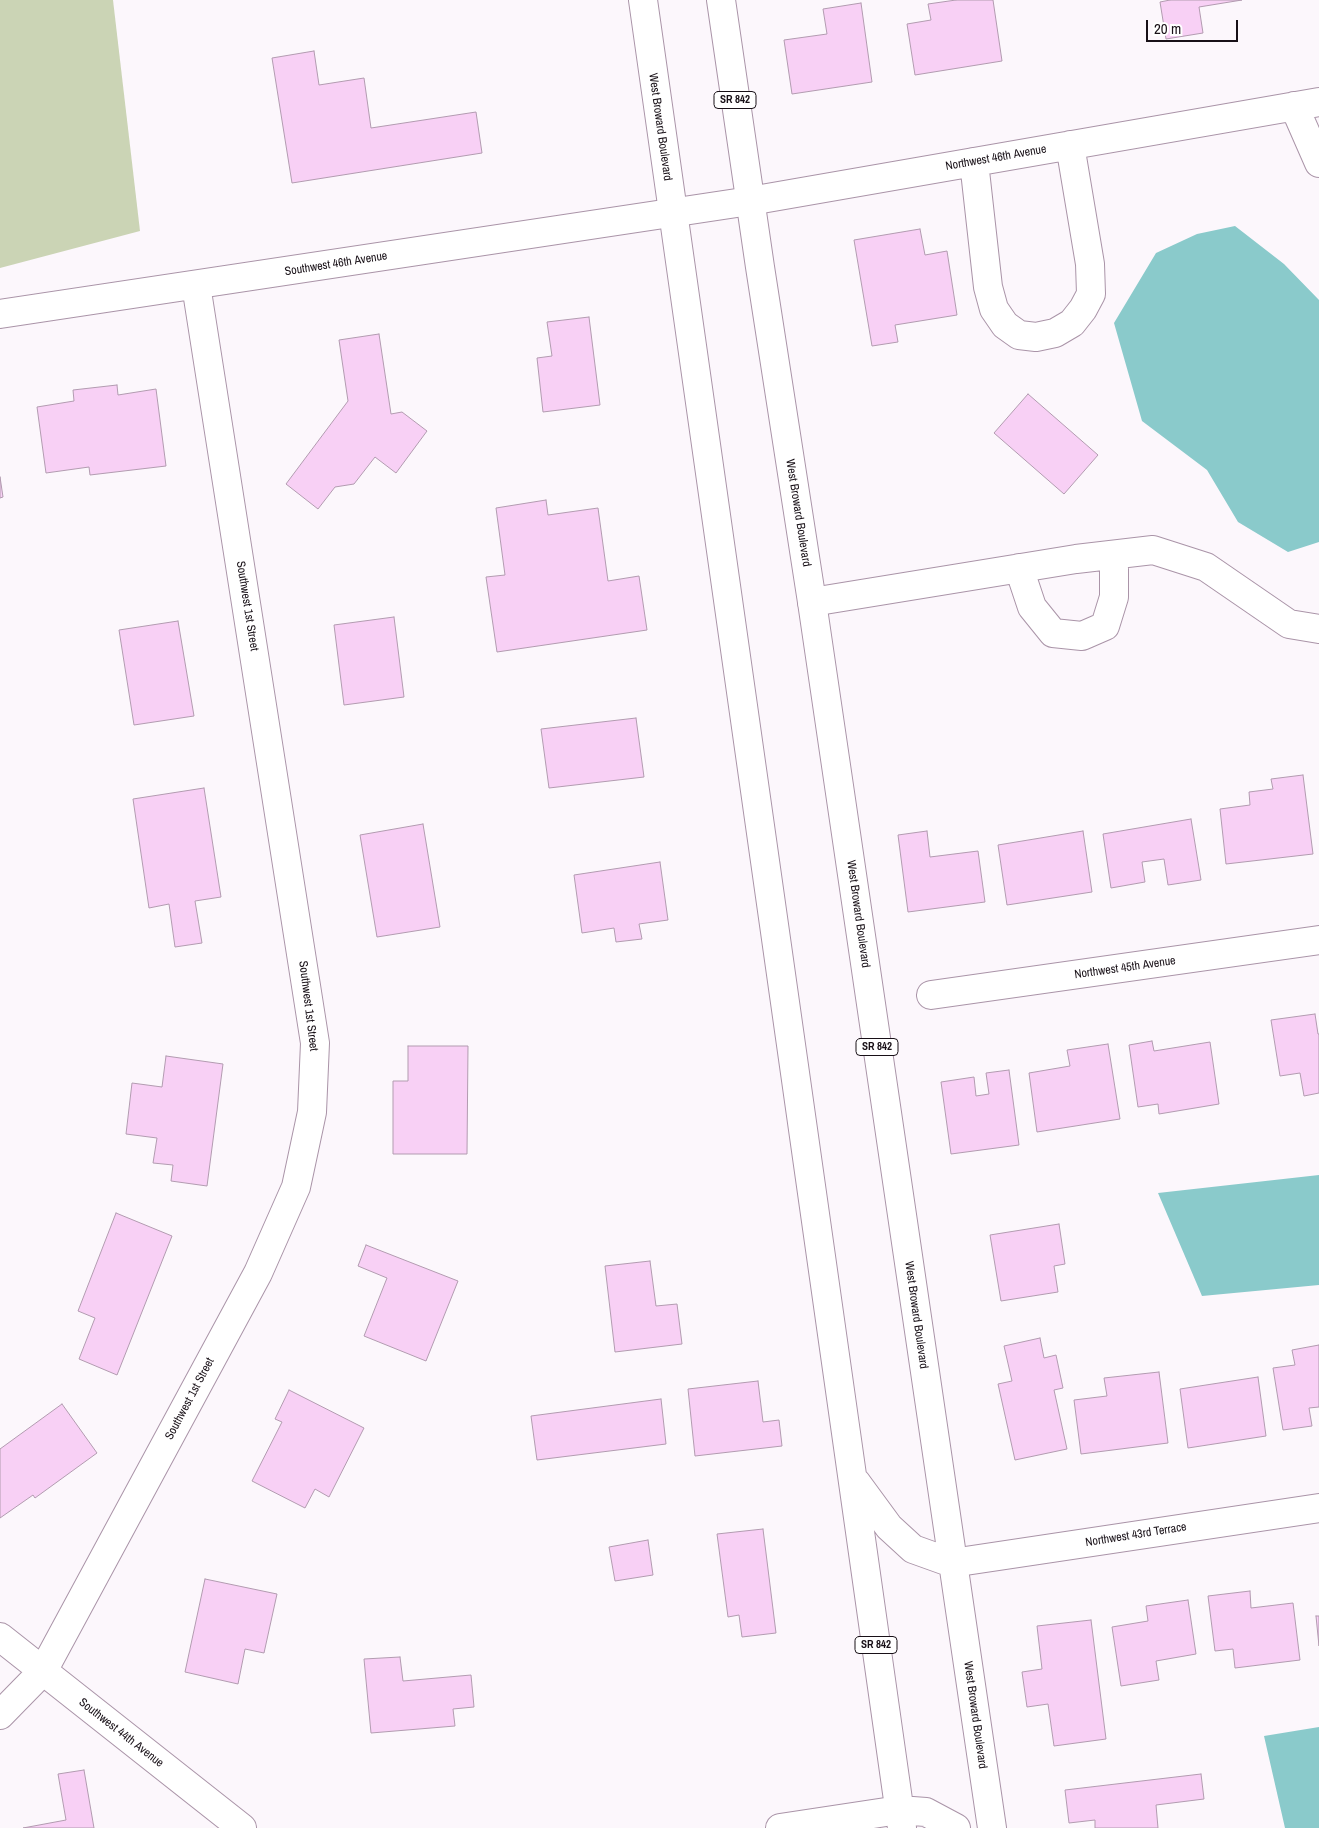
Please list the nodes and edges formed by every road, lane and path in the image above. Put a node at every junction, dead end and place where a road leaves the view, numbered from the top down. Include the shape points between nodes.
1 (643, 0) edge
2 (721, 0) edge
3 (1307, 104) edge
4 (1070, 145) junction
5 (974, 162) junction
6 (1319, 163) edge
7 (750, 200) junction
8 (672, 213) junction
9 (196, 285) junction
10 (0, 314) edge
11 (1114, 554) junction
12 (1019, 568) junction
13 (812, 602) junction
14 (1319, 629) edge
15 (1319, 940) edge
16 (931, 995) dead end
17 (854, 1479) junction
18 (1319, 1508) edge
19 (952, 1563) junction
20 (0, 1638) edge
21 (43, 1671) junction
22 (0, 1715) edge
23 (900, 1819) edge
24 (812, 1826) edge
25 (242, 1828) edge
26 (780, 1828) edge
27 (956, 1828) edge
28 (992, 1828) edge

1 - 8 street, West Broward Boulevard / SR 842
2 - 7 street, West Broward Boulevard / SR 842
3 - 4 street, Northwest 46th Avenue
3 - 6 street
4 - 5 street, Northwest 46th Avenue
4 - 5 street via 1090,264 1091,294 1072,323 1055,333 1036,337 1019,335 1005,326 994,309 988,286
5 - 7 street, Northwest 46th Avenue
7 - 8 street, Northwest 46th Avenue
7 - 13 street, West Broward Boulevard / SR 842
8 - 9 street, Southwest 46th Avenue
8 - 17 street, West Broward Boulevard / SR 842
9 - 10 street, Southwest 46th Avenue
9 - 21 street, Southwest 1st Street via 315,1043 312,1112 296,1187 258,1273
11 - 12 street
11 - 12 street via 1114,597 1105,626 1082,636 1053,633 1032,607
11 - 14 street via 1153,550 1206,567 1289,624
12 - 13 street
13 - 19 street, West Broward Boulevard / SR 842
15 - 16 street, Northwest 45th Avenue
17 - 19 street via 889,1528 913,1549
17 - 23 street, West Broward Boulevard / SR 842
18 - 19 street, Northwest 43rd Terrace
19 - 28 street, West Broward Boulevard / SR 842
20 - 21 street, Southwest 44th Avenue
21 - 22 street, Southwest 1st Street
21 - 25 street, Southwest 44th Avenue
23 - 24 street
23 - 27 street via 926,1812
24 - 26 street

